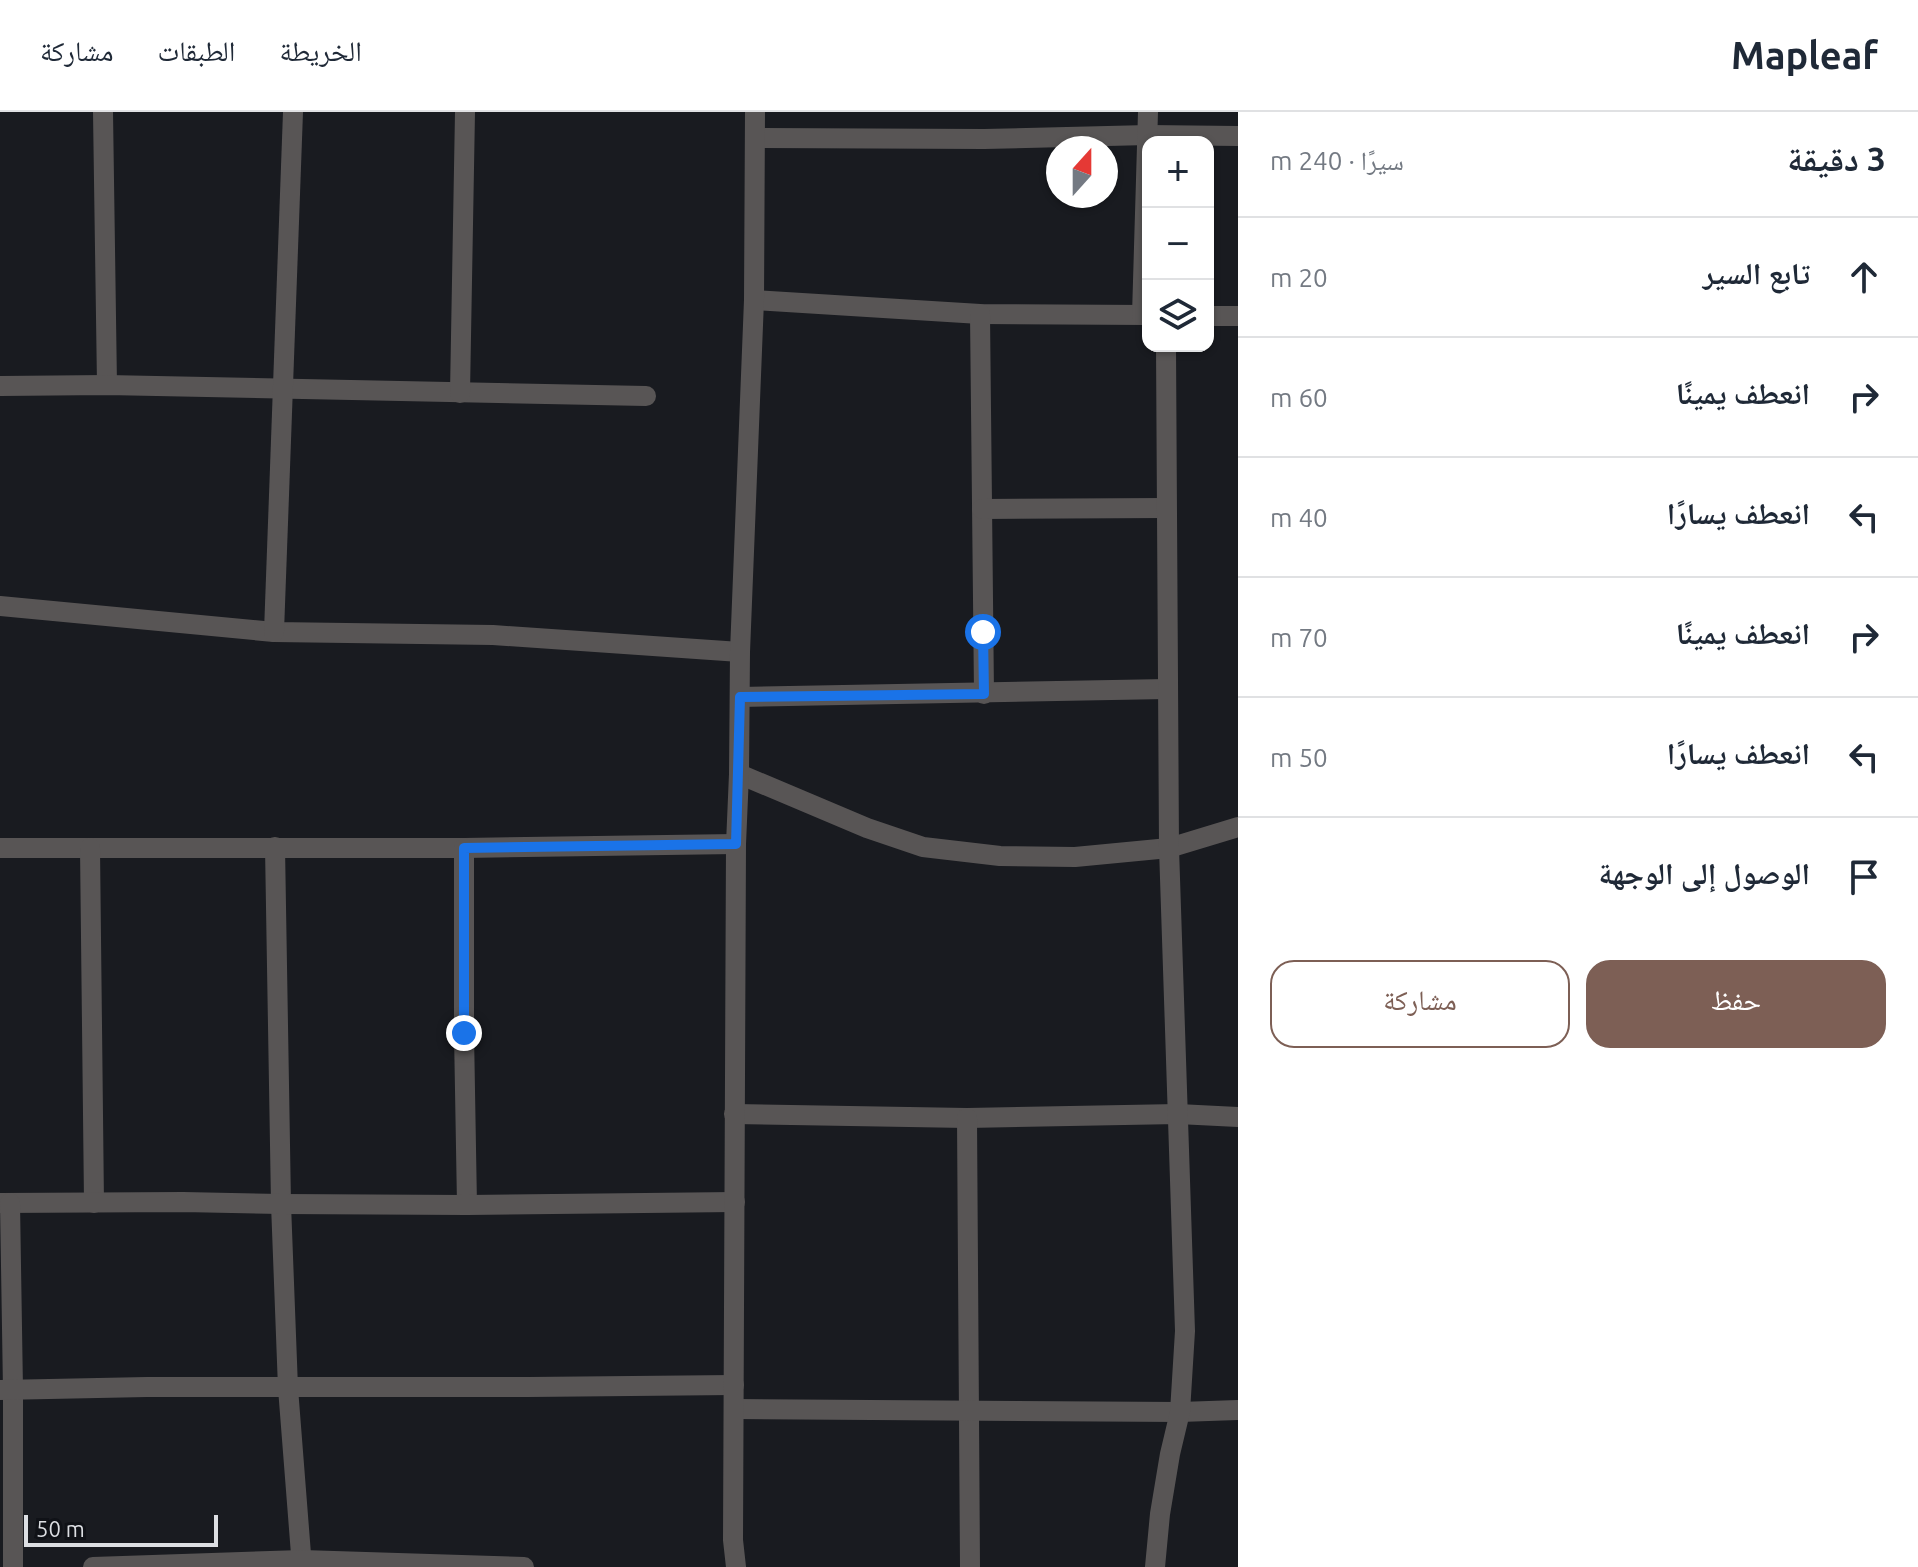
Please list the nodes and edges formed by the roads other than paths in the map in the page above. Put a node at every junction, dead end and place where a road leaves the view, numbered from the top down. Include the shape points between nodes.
1 (103, 112) edge
2 (293, 112) edge
3 (465, 112) edge
4 (755, 112) edge
5 (1148, 112) edge
6 (1148, 135) junction
7 (1238, 136) edge
8 (755, 138) junction
9 (1146, 280) edge
10 (754, 300) junction
11 (980, 314) junction
12 (1142, 315) edge
13 (1214, 316) edge
14 (1238, 316) edge
15 (1166, 352) edge
16 (107, 385) junction
17 (0, 386) edge
18 (282, 388) junction
19 (460, 393) junction
20 (646, 396) dead end
21 (1166, 508) junction
22 (982, 509) junction
23 (0, 606) edge
24 (274, 632) junction
25 (740, 652) junction
26 (1167, 689) junction
27 (984, 694) junction
28 (740, 697) junction
29 (739, 774) junction
30 (1238, 827) edge
31 (736, 844) junction
32 (275, 847) junction
33 (0, 848) edge
34 (90, 848) junction
35 (464, 848) junction
36 (1169, 848) junction
37 (734, 1114) junction
38 (1178, 1114) junction
39 (1238, 1117) edge
40 (967, 1118) junction
41 (735, 1202) junction
42 (5, 1203) edge
43 (94, 1203) junction
44 (281, 1204) junction
45 (467, 1205) junction
46 (734, 1385) junction
47 (288, 1388) junction
48 (7, 1390) edge
49 (735, 1409) junction
50 (969, 1409) junction
51 (1238, 1410) edge
52 (1180, 1412) junction
53 (302, 1564) edge
54 (13, 1567) edge
55 (93, 1567) edge
56 (524, 1567) edge
57 (736, 1567) edge
58 (970, 1567) edge
59 (1155, 1567) edge

1 - 16 street
2 - 18 street
3 - 19 street
4 - 8 street
5 - 6 street
6 - 7 street
6 - 8 street
6 - 9 street
8 - 10 street
10 - 11 street
10 - 25 street
11 - 12 street
11 - 22 street
13 - 14 street
15 - 21 street
16 - 17 street
16 - 18 street
18 - 19 street
18 - 24 street
19 - 20 street
21 - 22 street
21 - 26 street
22 - 27 street
23 - 24 street
24 - 25 street via 493,635
25 - 28 street
26 - 27 street
26 - 36 street
27 - 28 street
28 - 29 street
29 - 31 street
29 - 36 street via 923,847 1075,857
30 - 36 street
31 - 35 street
31 - 37 street
32 - 34 street
32 - 35 street
32 - 44 street
33 - 34 street
34 - 43 street
35 - 45 street
36 - 38 street
37 - 40 street
37 - 41 street
38 - 39 street
38 - 40 street
38 - 52 street via 1185,1331
40 - 50 street
41 - 45 street
41 - 46 street
42 - 43 street
42 - 48 street
43 - 44 street
44 - 45 street
44 - 47 street
46 - 47 street
46 - 49 street
47 - 48 street
47 - 53 street
48 - 54 street
49 - 50 street
49 - 57 street
50 - 52 street
50 - 58 street
51 - 52 street
52 - 59 street
53 - 55 street
53 - 56 street

